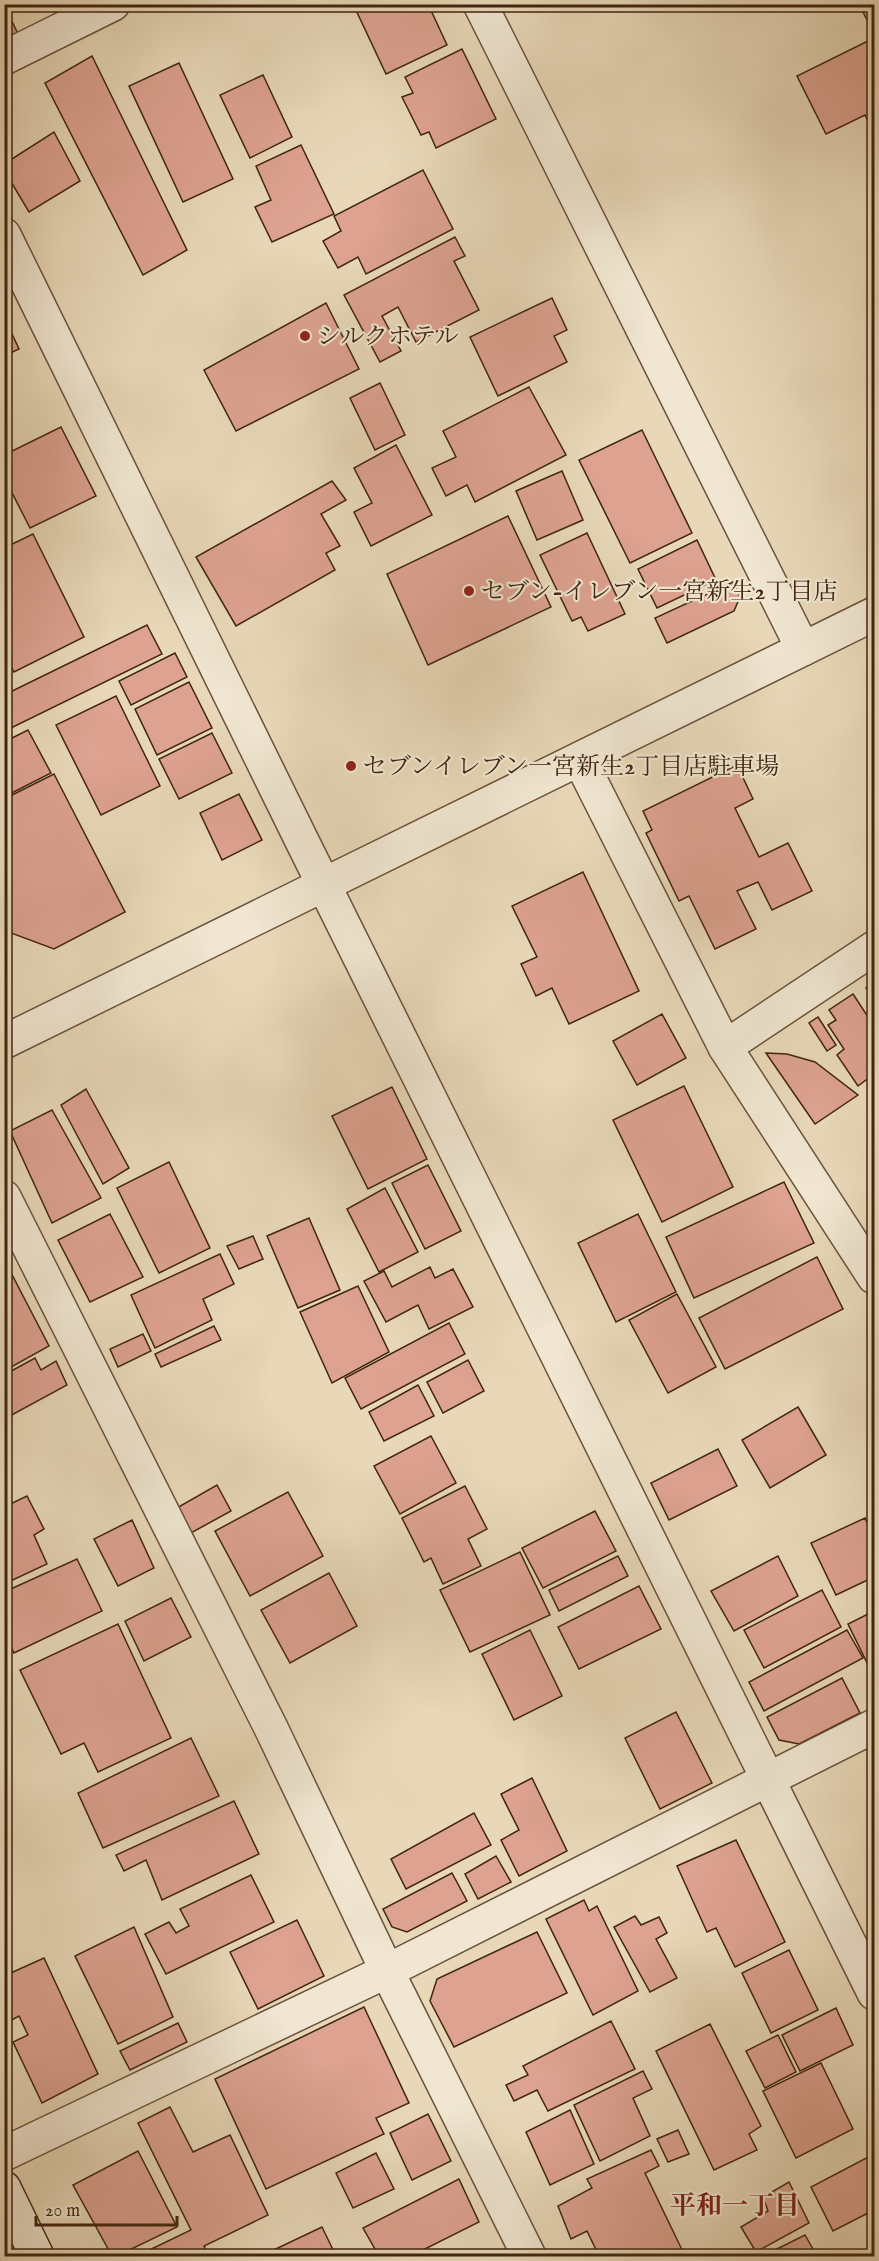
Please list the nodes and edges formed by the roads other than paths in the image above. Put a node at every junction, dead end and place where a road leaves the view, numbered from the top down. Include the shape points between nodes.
1 (113, 4) edge
2 (480, 4) edge
3 (4, 58) edge
4 (4, 235) edge
5 (874, 614) edge
6 (803, 649) junction
7 (580, 760) junction
8 (324, 885) junction
9 (874, 948) edge
10 (4, 1042) edge
11 (725, 1047) junction
12 (4, 1197) edge
13 (874, 1277) edge
14 (874, 1726) edge
15 (768, 1778) junction
16 (387, 1971) junction
17 (874, 1993) edge
18 (4, 2154) edge
19 (4, 2188) edge
20 (37, 2256) edge
21 (529, 2256) edge

1 - 3 street
2 - 6 street
4 - 8 street
5 - 6 street
6 - 7 street
7 - 8 street
7 - 11 street
8 - 10 street
8 - 15 street
9 - 11 street
11 - 13 street
12 - 16 street via 271,1728
14 - 15 street
15 - 16 street
15 - 17 street
16 - 18 street
16 - 21 street
19 - 20 street

